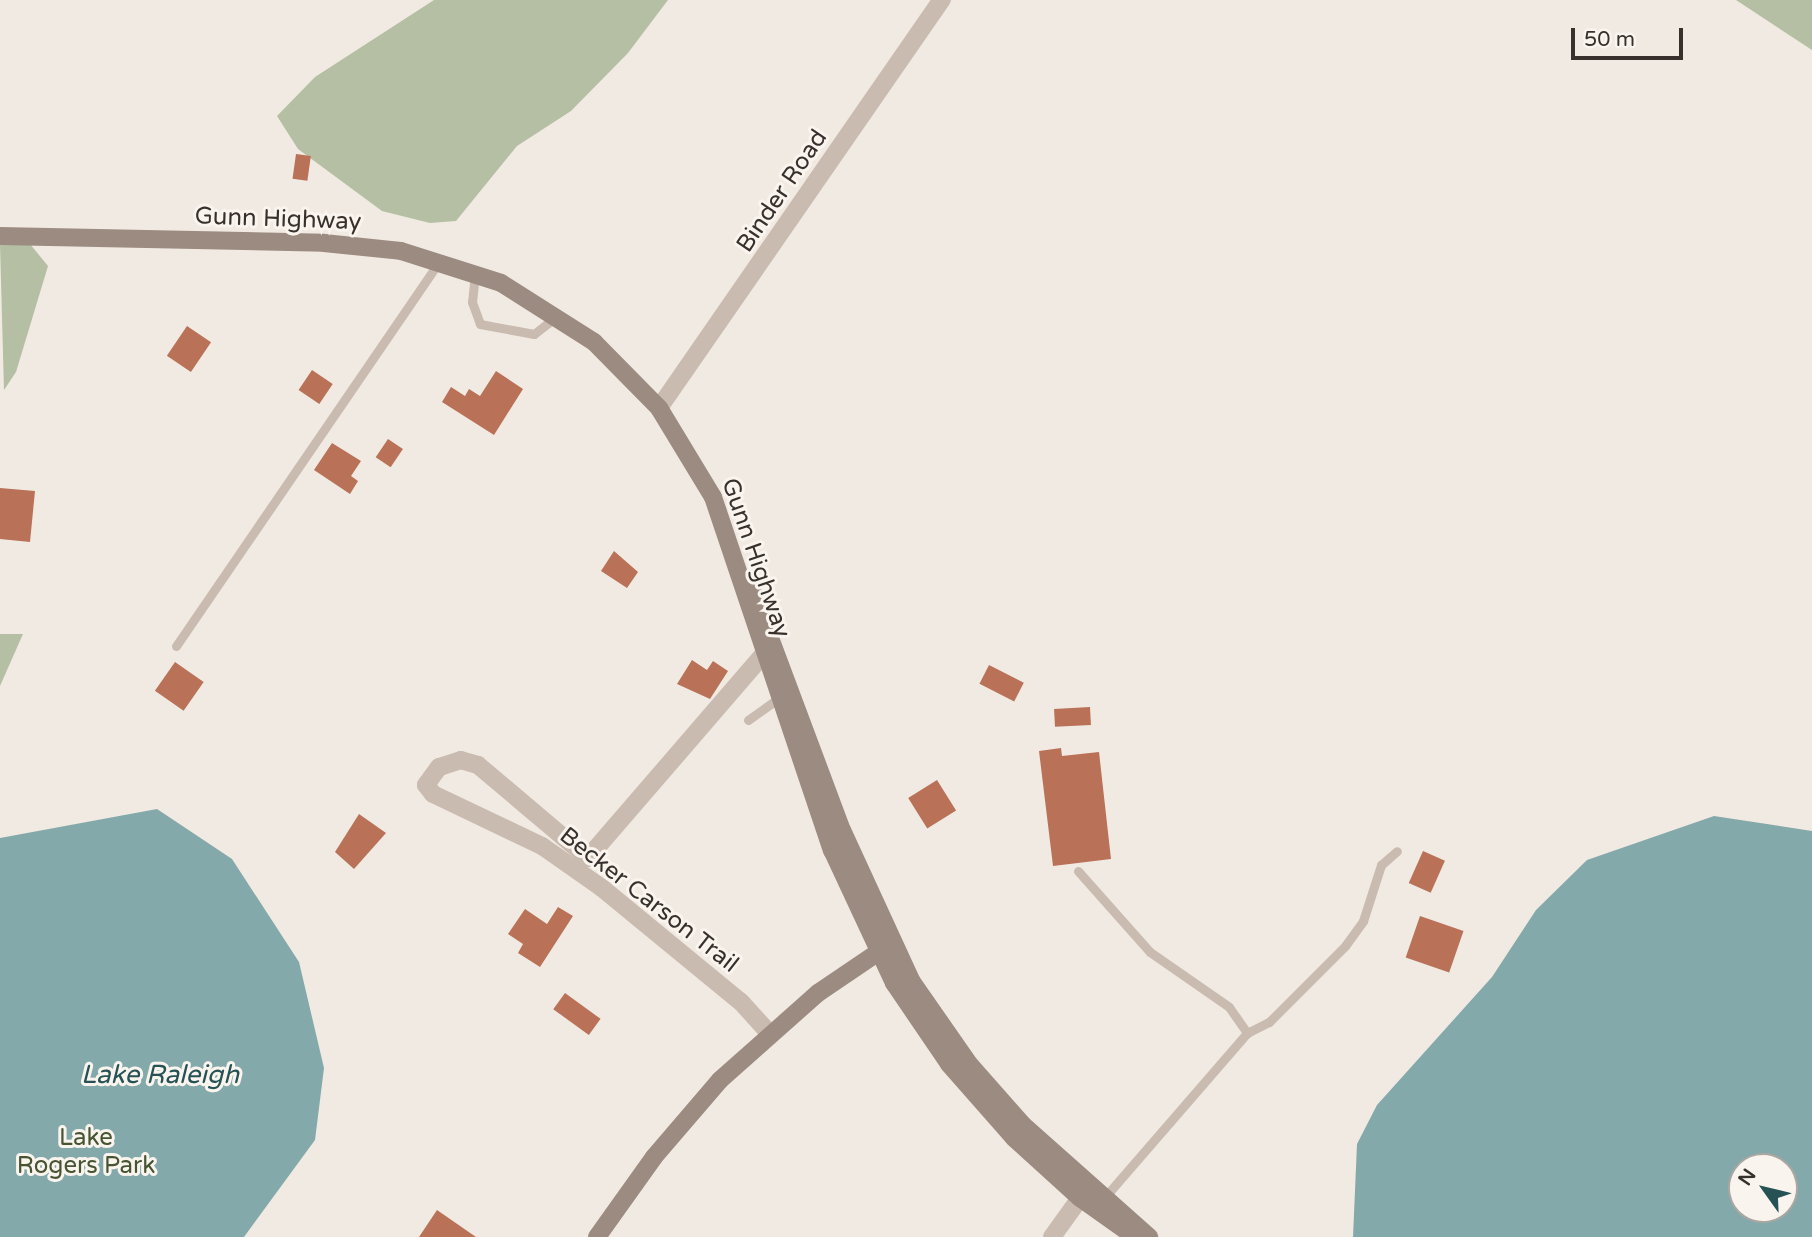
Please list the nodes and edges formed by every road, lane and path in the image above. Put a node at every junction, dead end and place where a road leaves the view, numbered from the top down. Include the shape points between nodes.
1 (942, 0) edge
2 (0, 236) edge
3 (440, 260) junction
4 (475, 272) junction
5 (558, 315) junction
6 (659, 408) junction
7 (729, 537) junction
8 (176, 646) dead end
9 (763, 655) junction
10 (784, 694) junction
11 (748, 720) dead end
12 (1397, 851) dead end
13 (1078, 870) dead end
14 (884, 948) junction
15 (1247, 1032) junction
16 (770, 1034) junction
17 (1080, 1198) junction
18 (1104, 1198) junction
19 (597, 1237) edge
20 (1052, 1237) edge
21 (1135, 1237) edge
22 (1149, 1237) edge

1 - 6 street, Binder Road
2 - 3 main road, Gunn Highway via 337,243
3 - 4 main road, Gunn Highway
3 - 8 lane
4 - 5 main road, Gunn Highway
4 - 5 lane via 472,302 480,324 534,334
5 - 6 main road, Gunn Highway via 614,360
6 - 7 main road, Gunn Highway via 701,473
7 - 9 main road, Gunn Highway
7 - 10 main road
9 - 10 main road, Gunn Highway
9 - 16 street, Becker Carson Trail via 588,858 478,765 461,760 431,774 426,785 433,794 490,817 592,881 741,1002
10 - 11 lane
10 - 14 main road, Gunn Highway via 832,850
12 - 15 lane via 1381,865 1363,921 1345,946 1269,1022
13 - 15 lane via 1150,952 1229,1007
14 - 16 main road
14 - 17 main road, Gunn Highway via 970,1090
14 - 18 main road via 971,1065 1047,1149
15 - 18 lane
16 - 19 main road via 692,1111
17 - 20 street
17 - 21 main road, Gunn Highway
18 - 22 main road

